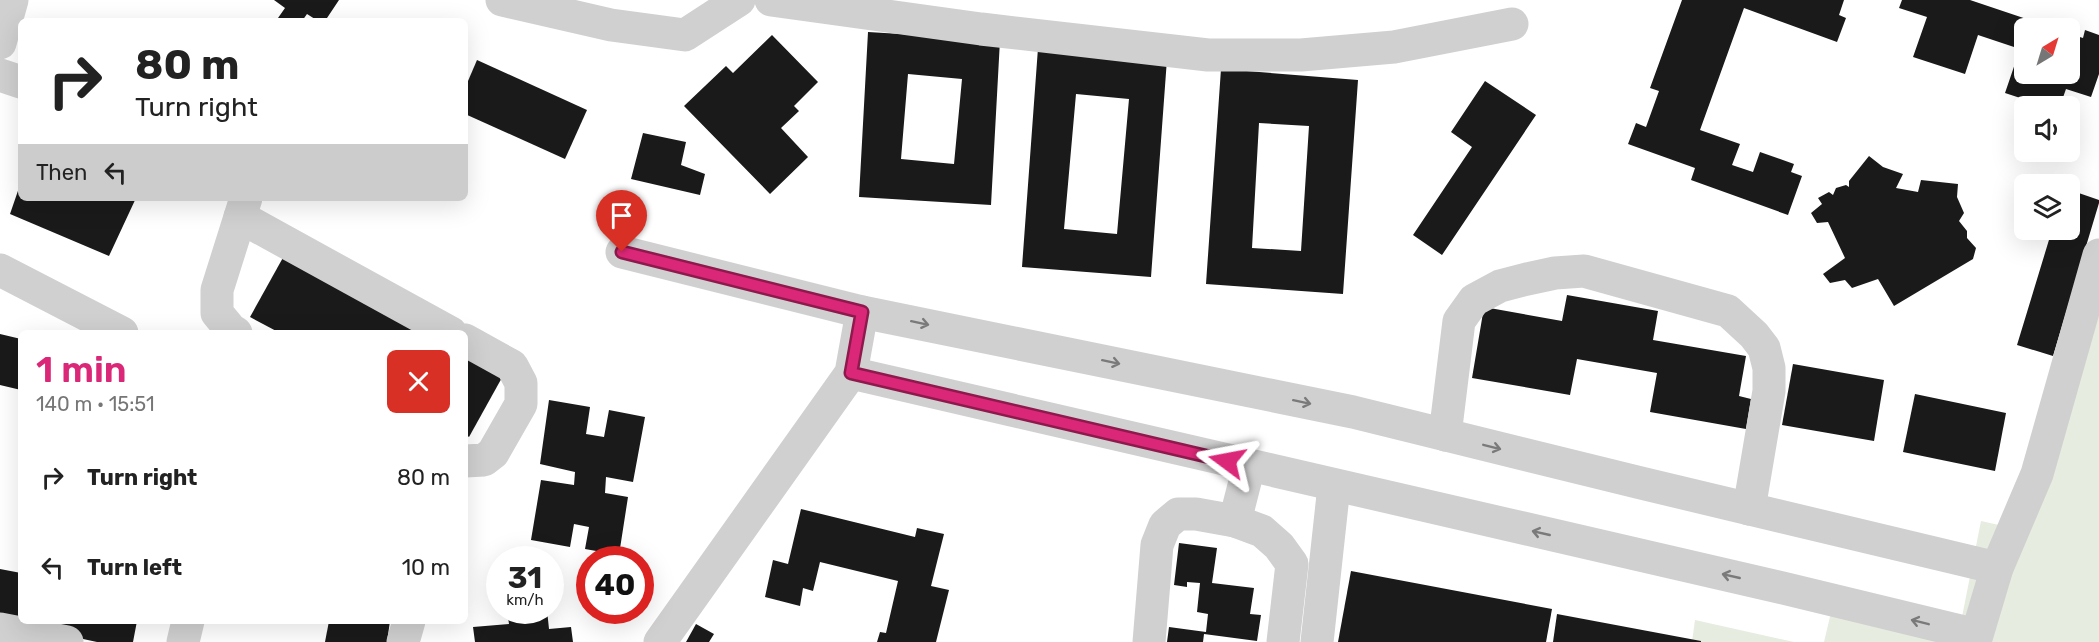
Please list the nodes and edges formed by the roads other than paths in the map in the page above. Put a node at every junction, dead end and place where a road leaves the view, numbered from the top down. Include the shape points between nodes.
1 (12, 0) edge
2 (502, 0) edge
3 (739, 0) edge
4 (771, 0) edge
5 (1512, 24) dead end
6 (0, 43) edge
7 (0, 75) edge
8 (18, 81) edge
9 (243, 208) edge
10 (622, 252) dead end
11 (2099, 255) edge
12 (0, 270) edge
13 (862, 312) junction
14 (116, 330) edge
15 (231, 330) edge
16 (446, 330) edge
17 (468, 342) edge
18 (851, 373) junction
19 (1445, 435) junction
20 (468, 461) edge
21 (1249, 466) junction
22 (1334, 486) junction
23 (1749, 509) junction
24 (1235, 521) junction
25 (1997, 568) junction
26 (164, 624) edge
27 (187, 624) edge
28 (409, 624) edge
29 (0, 629) edge
30 (67, 642) edge
31 (161, 642) edge
32 (183, 642) edge
33 (403, 642) edge
34 (660, 642) edge
35 (1149, 642) edge
36 (1283, 642) edge
37 (1317, 642) edge

1 - 6 street
2 - 3 street via 611,26 685,35
4 - 5 street via 1208,55 1301,55 1394,47
7 - 8 street
9 - 15 street via 217,290 217,313
9 - 16 street
10 - 13 street
11 - 25 street via 2037,474
12 - 14 street
13 - 18 street
13 -> 19 street via 1353,412
17 - 20 street via 512,366 521,382 521,404 493,453 483,460
18 - 21 street
18 - 34 street
19 -> 23 street
19 - 23 street via 1459,321 1474,300 1500,286 1555,273 1584,271 1728,311 1764,348 1769,391
21 - 22 street
21 - 24 street
25 -> 22 street via 1977,635
22 - 37 street
23 - 25 street
24 - 35 street via 1178,514 1165,525 1157,545
24 - 36 street via 1262,531 1292,564
26 - 31 street
27 - 32 street
28 - 33 street
29 - 30 street

